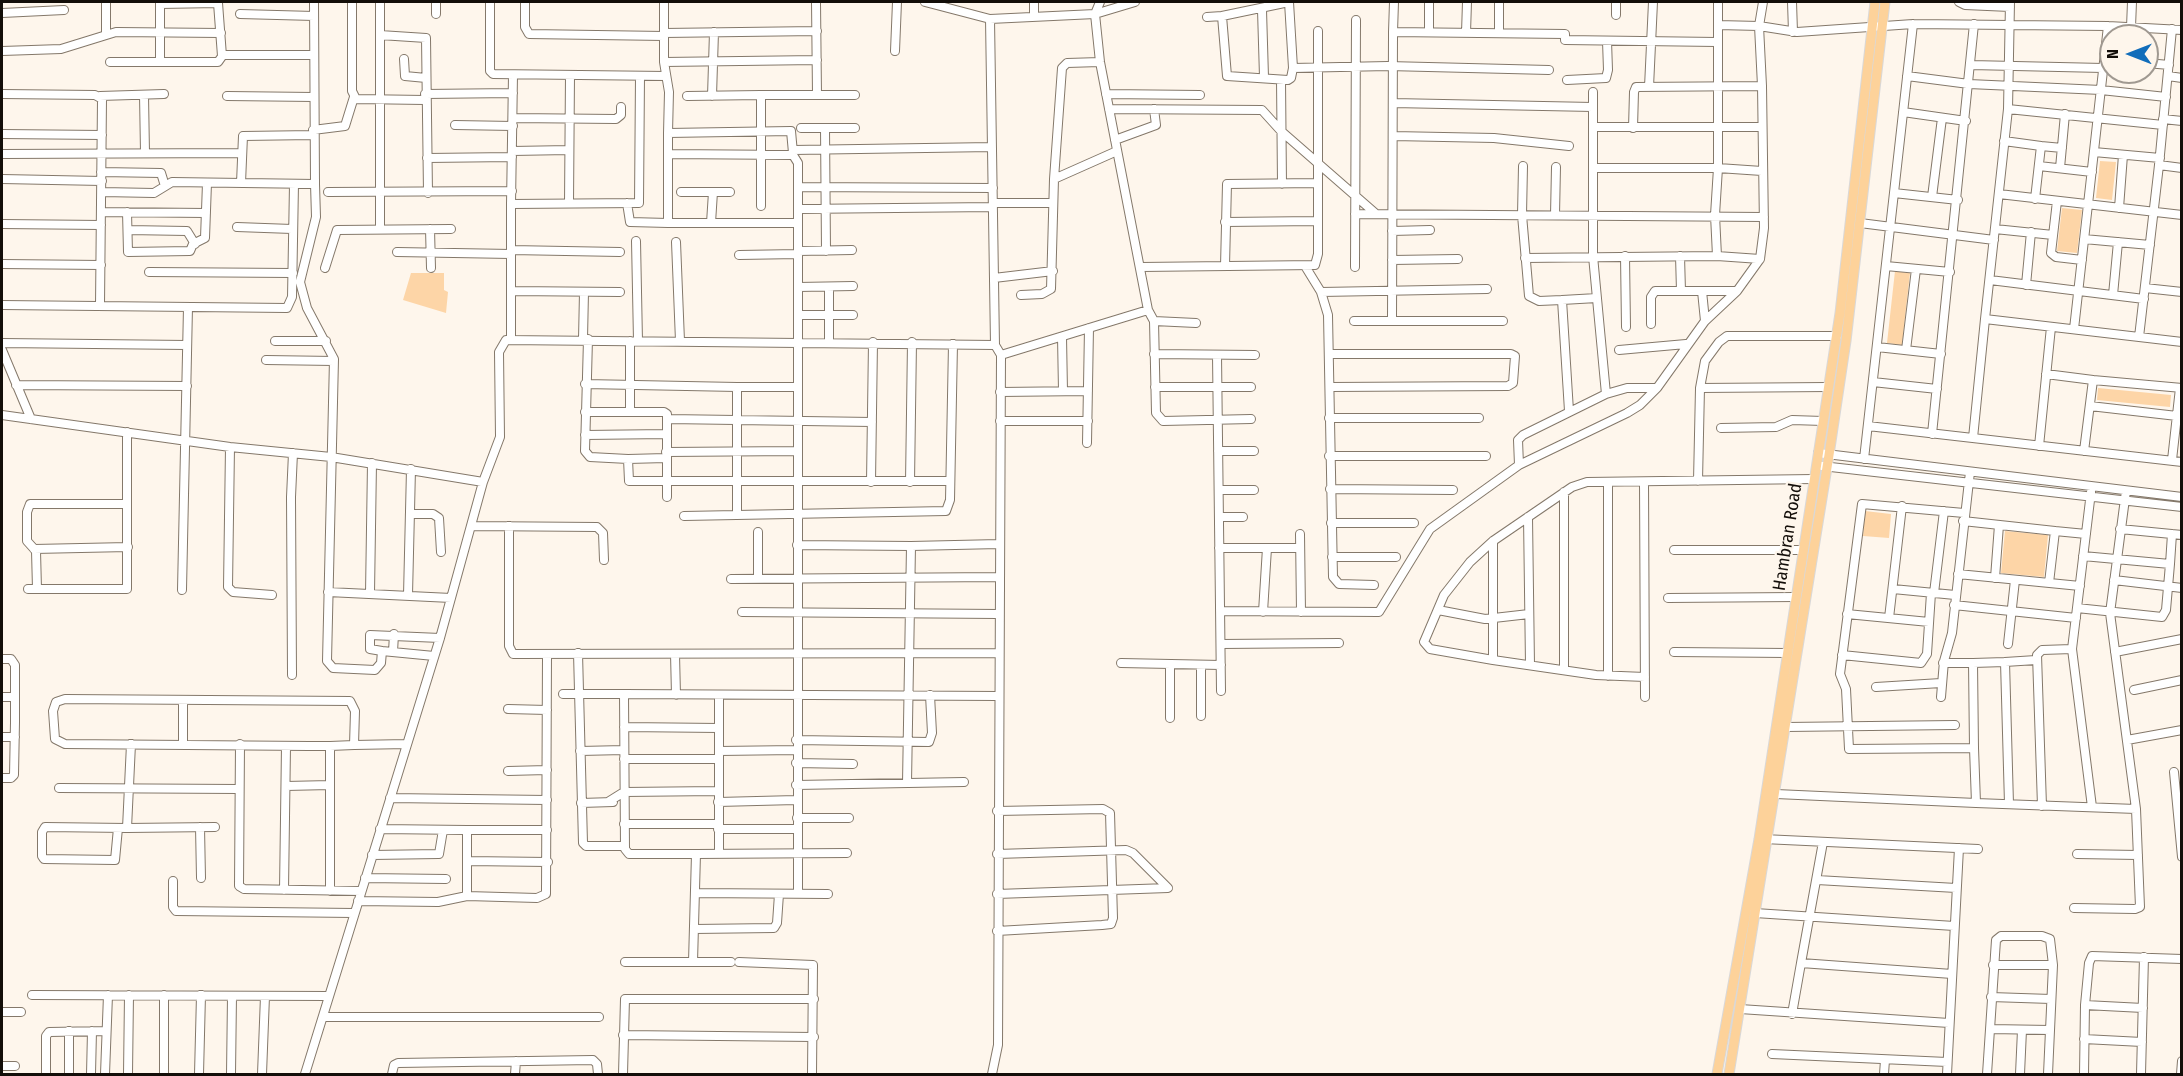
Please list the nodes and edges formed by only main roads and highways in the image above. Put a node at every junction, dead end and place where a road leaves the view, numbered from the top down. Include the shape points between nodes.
1 (1875, 2) edge
2 (1884, 2) edge
3 (1877, 24) junction
4 (1778, 747) junction
5 (1764, 839) junction
6 (1717, 1074) edge
7 (1729, 1074) edge

1 - 3 main road, Hambran Road
2 - 3 main road, Hambran Road
3 - 4 main road, Hambran Road via 1837,336 1787,653
3 - 4 main road, Hambran Road via 1860,223 1829,455 1785,728
4 - 5 main road, Hambran Road
4 - 5 main road, Hambran Road via 1776,794
5 - 6 main road, Hambran Road
5 - 7 main road, Hambran Road

